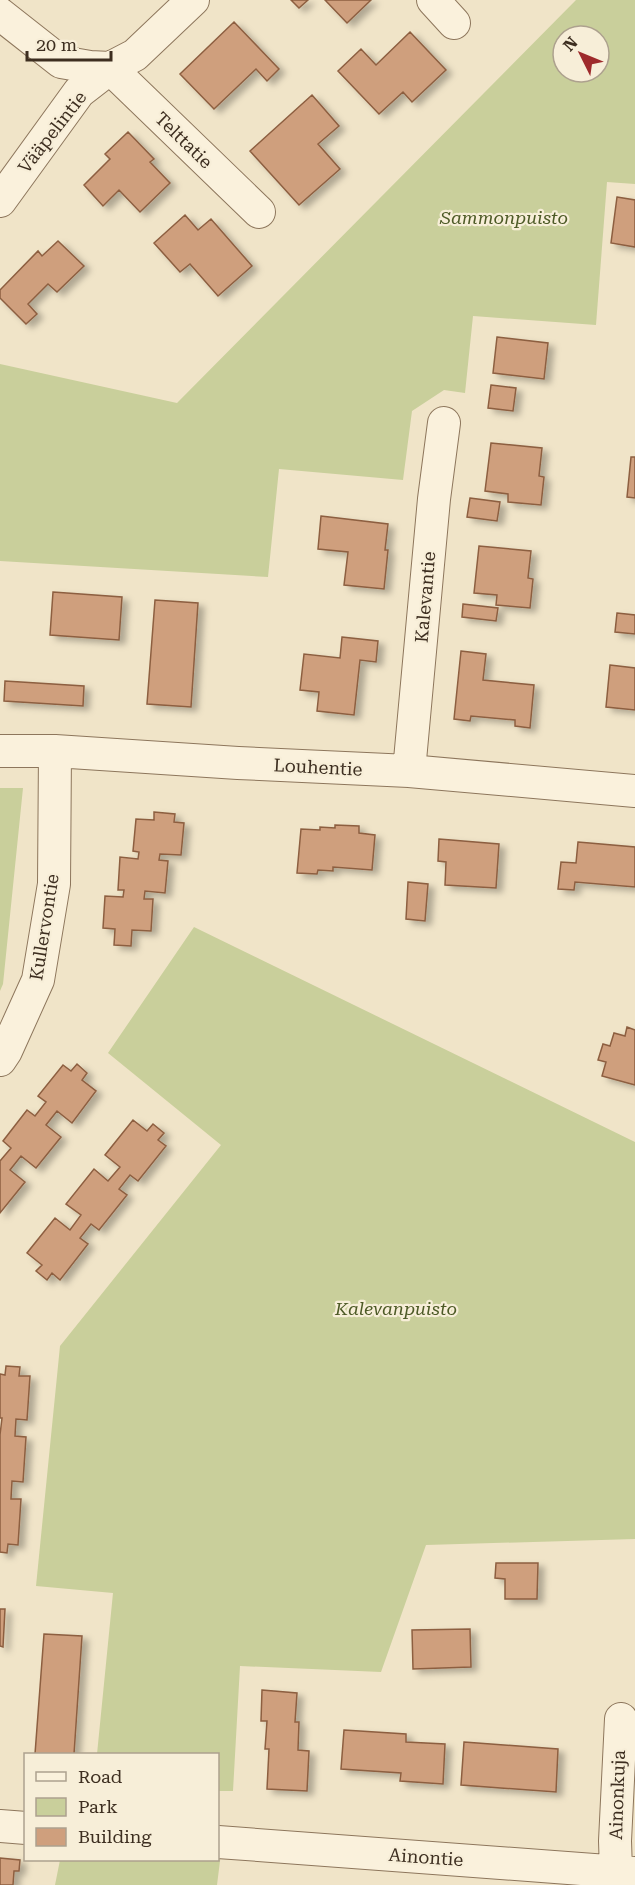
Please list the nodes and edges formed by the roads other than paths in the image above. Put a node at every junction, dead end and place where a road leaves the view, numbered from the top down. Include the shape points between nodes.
1 (193, 0) edge
2 (433, 0) edge
3 (0, 14) edge
4 (454, 23) dead end
5 (110, 68) junction
6 (0, 201) edge
7 (259, 212) dead end
8 (444, 423) dead end
9 (0, 751) edge
10 (55, 751) junction
11 (410, 771) junction
12 (635, 791) edge
13 (0, 1060) edge
14 (621, 1719) dead end
15 (0, 1826) edge
16 (24, 1828) edge
17 (219, 1842) edge
18 (625, 1872) edge

1 - 5 street, Vääpelintie via 135,54
2 - 4 street
3 - 5 street via 62,62
5 - 6 street, Vääpelintie via 79,92
5 - 7 street, Telttatie
8 - 11 street, Kalevantie
9 - 10 street, Louhentie
10 - 11 street, Louhentie
10 - 13 street, Kullervontie via 54,884 38,980
11 - 12 street, Louhentie
14 - 18 street, Ainonkuja via 615,1841
15 - 16 street
17 - 18 street, Ainontie

